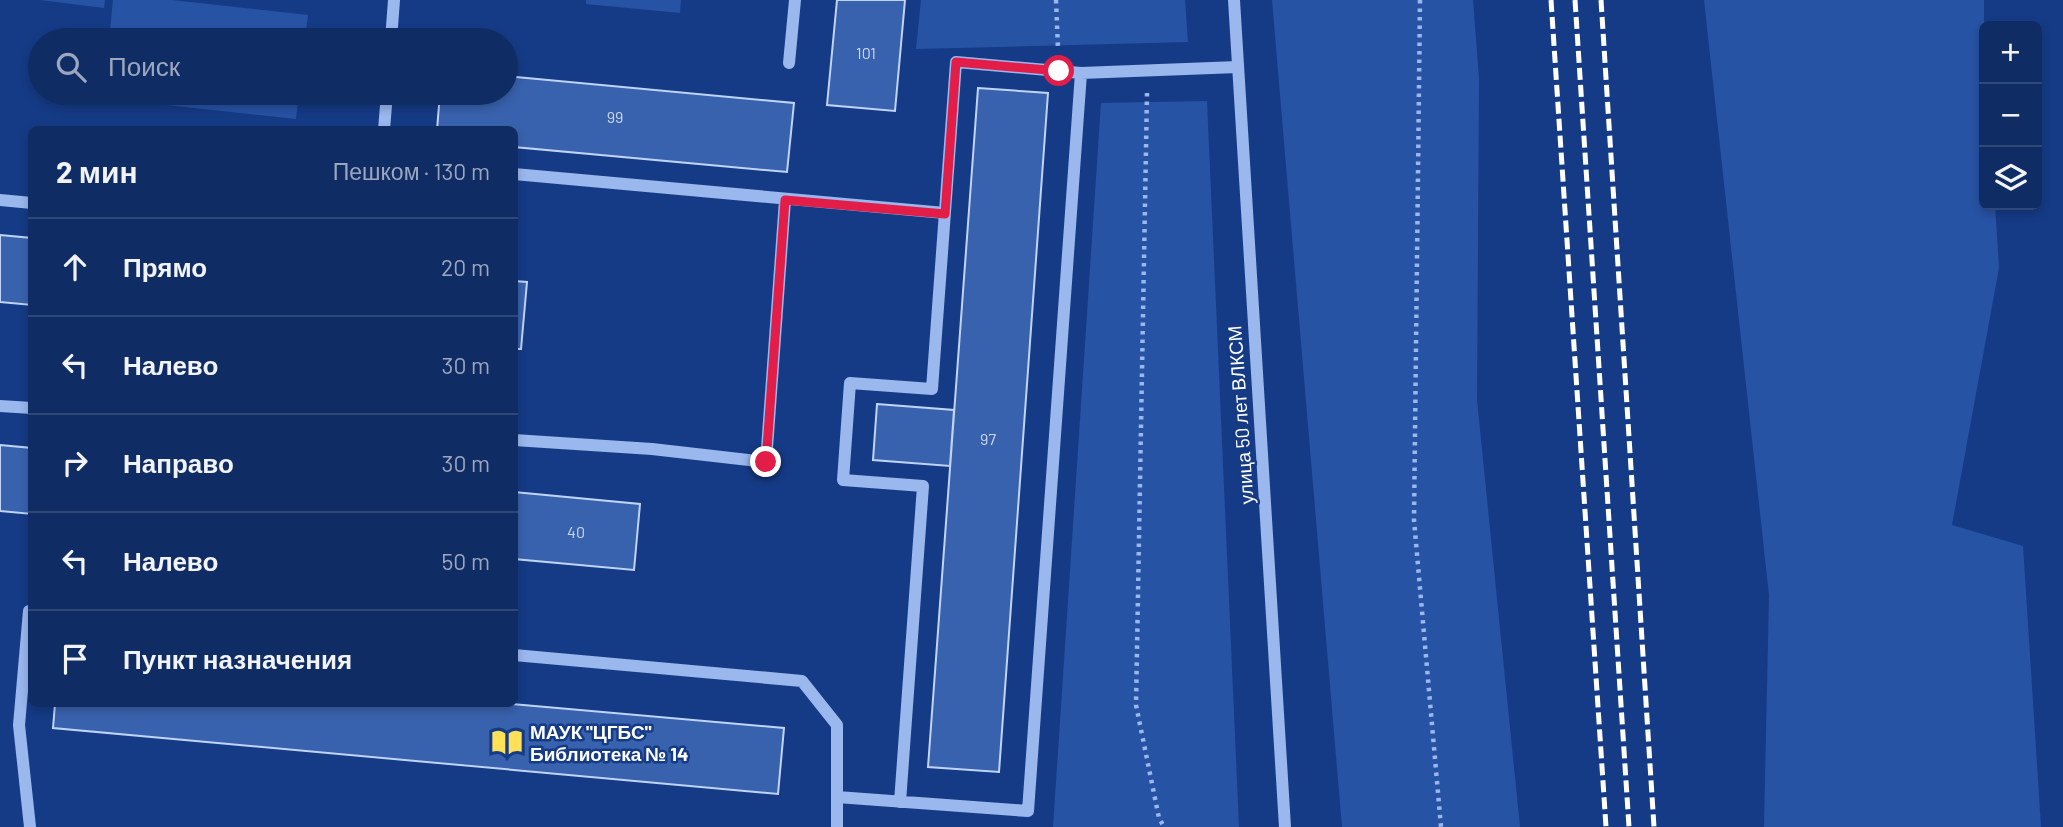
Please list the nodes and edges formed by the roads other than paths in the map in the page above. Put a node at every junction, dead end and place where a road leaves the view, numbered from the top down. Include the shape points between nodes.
1 (394, 0) edge
2 (795, 0) edge
3 (1234, 0) edge
4 (392, 28) edge
5 (789, 63) dead end
6 (1238, 68) junction
7 (1081, 73) junction
8 (386, 105) edge
9 (384, 126) edge
10 (518, 174) edge
11 (0, 200) edge
12 (785, 200) junction
13 (28, 203) edge
14 (945, 214) junction
15 (0, 406) edge
16 (28, 408) edge
17 (518, 440) edge
18 (28, 622) edge
19 (518, 655) edge
20 (837, 797) junction
21 (900, 802) junction
22 (30, 827) edge
23 (837, 827) edge
24 (1285, 827) edge

1 - 4 street
2 - 5 street
3 - 6 street, улица 50 лет ВЛКСМ
6 - 7 street
6 - 24 street, улица 50 лет ВЛКСМ
7 - 14 street via 956,62
7 - 21 street via 1028,811
8 - 9 street
10 - 12 street
11 - 13 street
12 - 14 street
12 - 17 street via 766,462
14 - 21 street via 932,389 850,383 843,480 922,486
15 - 16 street
18 - 22 street via 19,725
19 - 20 street via 802,681 837,725
20 - 21 street
20 - 23 street

